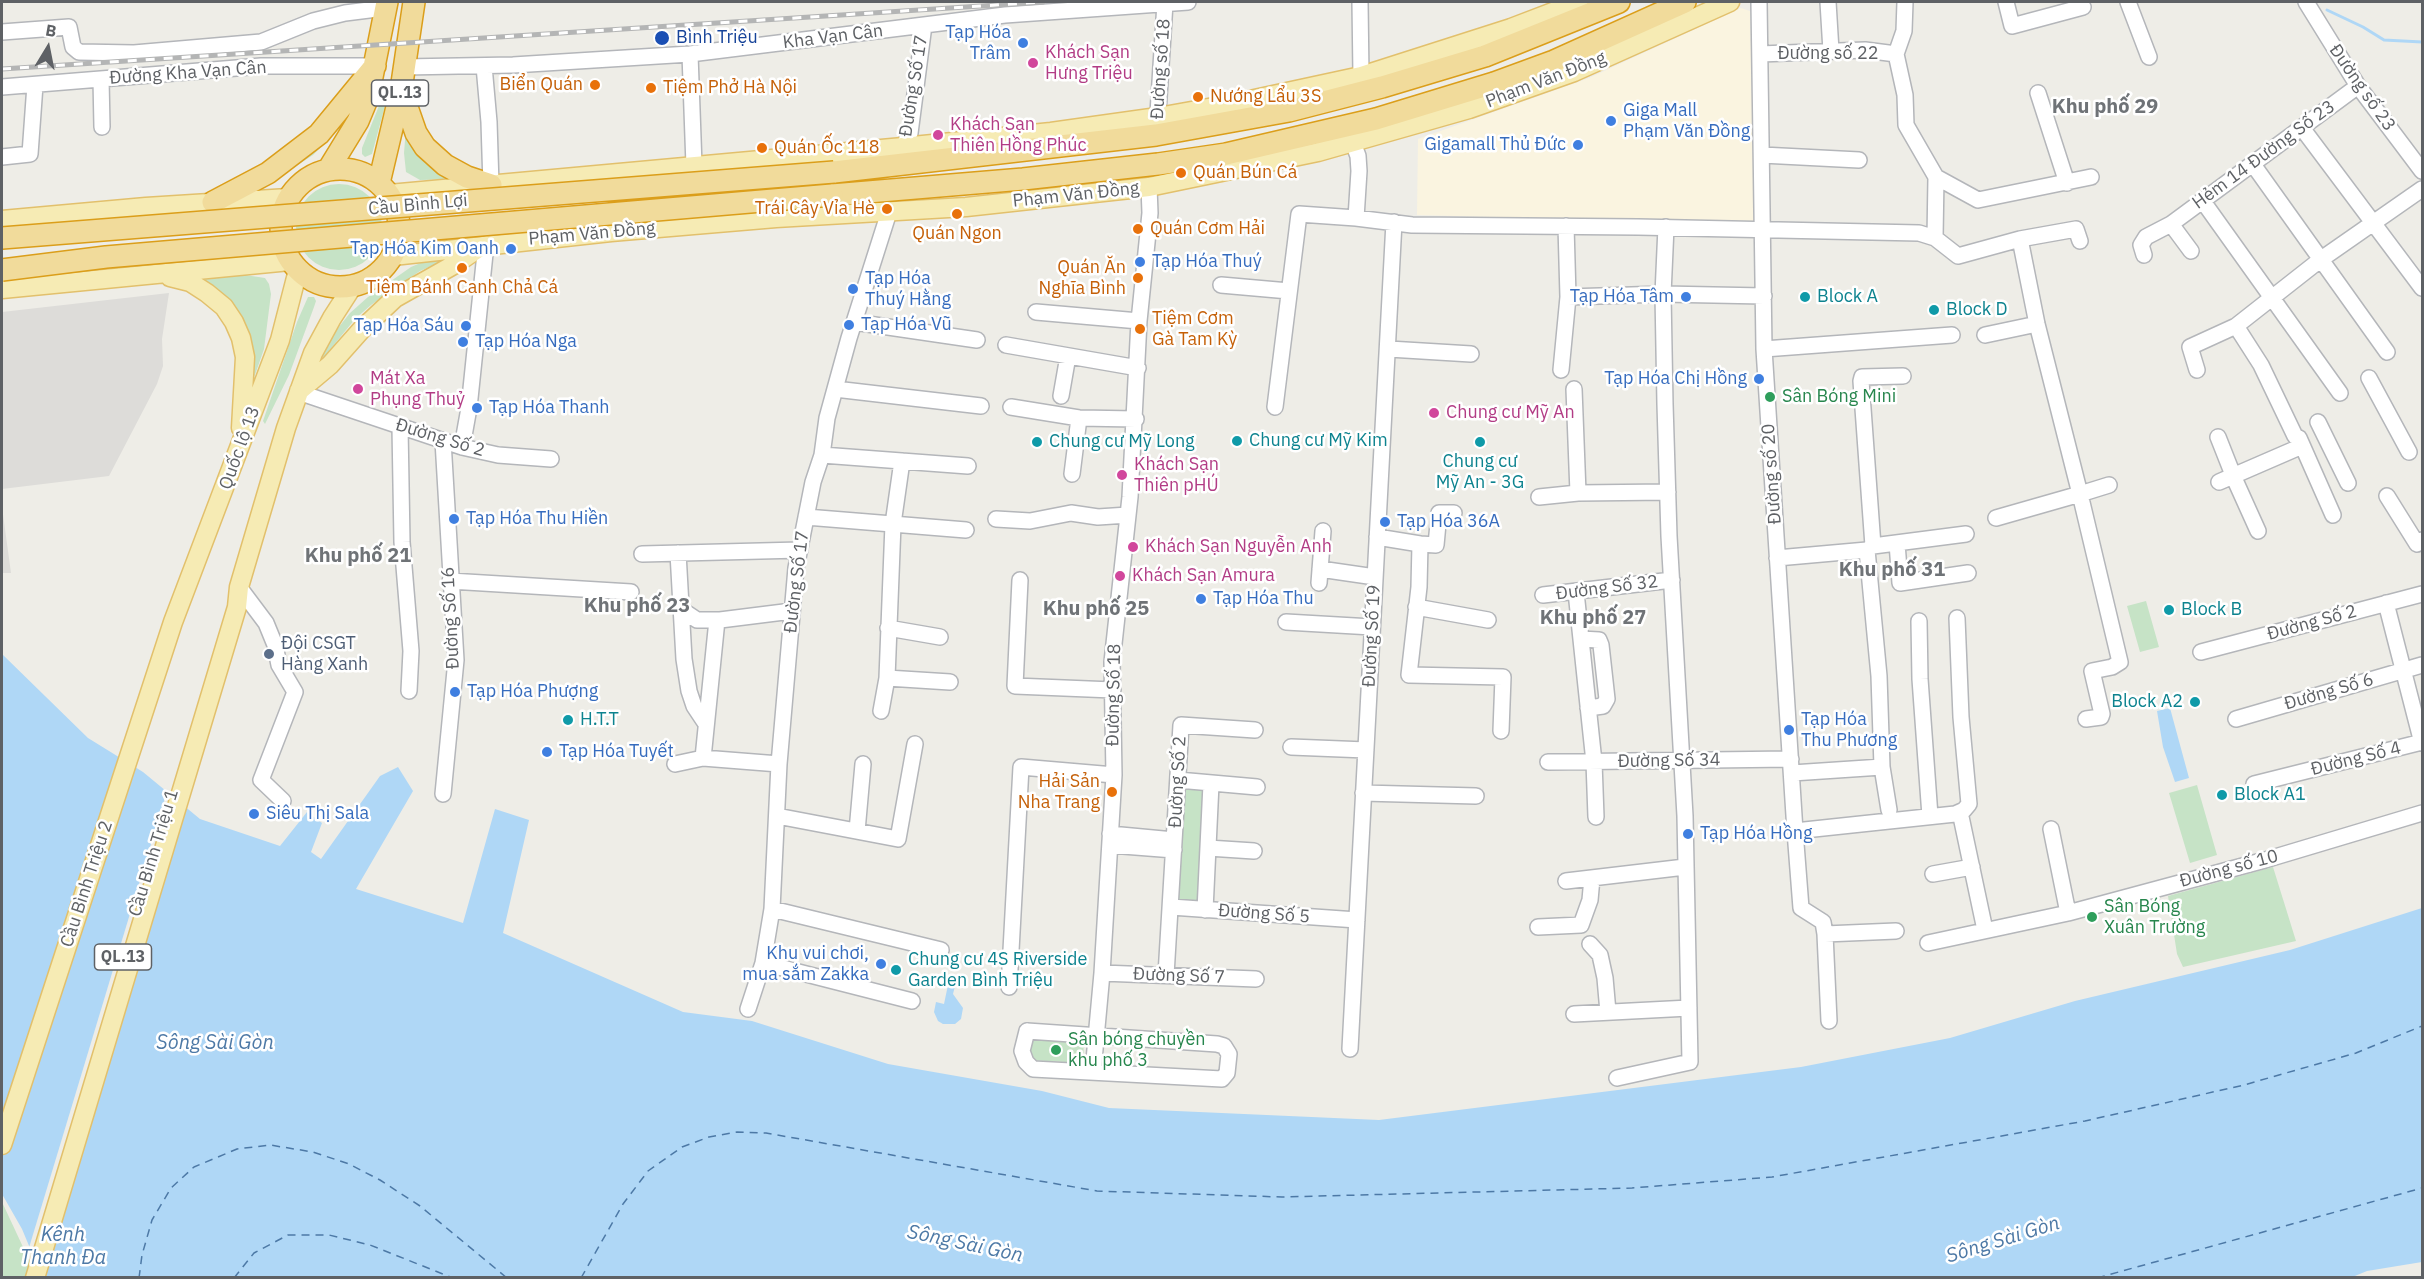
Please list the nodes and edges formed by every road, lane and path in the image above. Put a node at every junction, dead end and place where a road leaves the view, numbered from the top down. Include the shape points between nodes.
1 (414, 2) edge
2 (1188, 2) edge
3 (1360, 2) edge
4 (1580, 2) edge
5 (1619, 2) edge
6 (1685, 2) edge
7 (1730, 2) edge
8 (1759, 2) edge
9 (1828, 2) edge
10 (1905, 2) edge
11 (2006, 2) edge
12 (2306, 2) edge
13 (1165, 3) edge
14 (2133, 3) edge
15 (386, 5) edge
16 (2083, 7) dead end
17 (924, 25) junction
18 (2, 32) edge
19 (1634, 35) junction
20 (1831, 51) junction
21 (690, 54) junction
22 (1760, 54) junction
23 (1896, 54) junction
24 (2149, 57) dead end
25 (375, 66) junction
26 (484, 66) junction
27 (404, 67) junction
28 (1361, 76) junction
29 (101, 79) junction
30 (35, 85) junction
31 (2, 87) edge
32 (2358, 87) junction
33 (400, 90) junction
34 (2038, 93) dead end
35 (1157, 126) junction
36 (102, 127) dead end
37 (2302, 128) junction
38 (1350, 134) junction
39 (1762, 155) junction
40 (2, 157) edge
41 (901, 157) junction
42 (1858, 160) dead end
43 (2252, 163) junction
44 (694, 166) junction
45 (328, 170) junction
46 (2422, 171) edge
47 (1936, 177) junction
48 (2091, 177) dead end
49 (2067, 183) junction
50 (490, 184) junction
51 (1149, 187) junction
52 (384, 188) junction
53 (2422, 189) edge
54 (896, 190) junction
55 (832, 195) joint
56 (288, 198) junction
57 (2202, 200) junction
58 (213, 202) junction
59 (889, 212) junction
60 (1356, 218) junction
61 (2, 220) edge
62 (1394, 222) junction
63 (2373, 223) junction
64 (2170, 224) junction
65 (1566, 226) junction
66 (1666, 227) junction
67 (1764, 231) junction
68 (2, 238) edge
69 (1935, 238) junction
70 (2020, 239) junction
71 (2080, 241) dead end
72 (484, 245) junction
73 (2191, 251) dead end
74 (393, 255) junction
75 (2144, 255) dead end
76 (2320, 260) junction
77 (294, 266) junction
78 (2, 270) edge
79 (159, 275) junction
80 (1221, 285) dead end
81 (352, 286) junction
82 (2422, 288) edge
83 (2, 289) edge
84 (1289, 291) junction
85 (1663, 294) junction
86 (1764, 296) junction
87 (1568, 297) junction
88 (2271, 298) junction
89 (1036, 312) dead end
90 (1139, 321) junction
91 (854, 322) junction
92 (2037, 324) junction
93 (2236, 326) junction
94 (1952, 335) dead end
95 (1985, 335) dead end
96 (977, 340) dead end
97 (1006, 345) dead end
98 (1389, 349) junction
99 (1764, 349) junction
100 (2387, 352) dead end
101 (1471, 354) dead end
102 (1068, 356) junction
103 (1138, 368) junction
104 (1561, 370) dead end
105 (2197, 370) dead end
106 (1903, 376) dead end
107 (2369, 378) dead end
108 (835, 389) junction
109 (1574, 389) dead end
110 (298, 392) junction
111 (2340, 393) dead end
112 (1061, 396) dead end
113 (981, 406) dead end
114 (1011, 407) dead end
115 (1275, 407) dead end
116 (1079, 418) junction
117 (1136, 418) junction
118 (2318, 422) dead end
119 (400, 427) junction
120 (2218, 437) dead end
121 (2298, 439) junction
122 (443, 441) junction
123 (241, 445) junction
124 (462, 447) junction
125 (2409, 452) dead end
126 (822, 455) junction
127 (551, 459) dead end
128 (902, 461) junction
129 (968, 466) dead end
130 (1072, 474) dead end
131 (2226, 478) junction
132 (2348, 483) dead end
133 (2109, 484) dead end
134 (1668, 492) junction
135 (1578, 493) junction
136 (2080, 494) junction
137 (2387, 496) dead end
138 (1539, 497) dead end
139 (1454, 513) dead end
140 (1128, 515) junction
141 (2333, 515) dead end
142 (806, 517) junction
143 (1996, 518) dead end
144 (996, 519) dead end
145 (893, 524) junction
146 (966, 530) dead end
147 (1323, 531) dead end
148 (2258, 531) dead end
149 (1966, 534) dead end
150 (1377, 537) junction
151 (2422, 540) edge
152 (1897, 543) junction
153 (1420, 544) junction
154 (1870, 548) junction
155 (800, 550) junction
156 (678, 553) junction
157 (642, 554) dead end
158 (1777, 558) junction
159 (1968, 573) dead end
160 (1375, 577) junction
161 (1020, 580) dead end
162 (1672, 580) junction
163 (450, 581) junction
164 (240, 587) junction
165 (631, 592) dead end
166 (1576, 592) junction
167 (2422, 594) edge
168 (1543, 595) dead end
169 (2386, 603) junction
170 (1416, 607) junction
171 (682, 610) junction
172 (792, 611) junction
173 (1957, 618) dead end
174 (717, 620) junction
175 (1488, 620) dead end
176 (1919, 621) dead end
177 (173, 622) joint
178 (1286, 622) dead end
179 (1372, 627) junction
180 (888, 628) junction
181 (224, 637) junction
182 (940, 637) dead end
183 (2201, 652) dead end
184 (2422, 666) edge
185 (2403, 671) junction
186 (887, 678) junction
187 (950, 682) dead end
188 (1113, 690) junction
189 (408, 691) dead end
190 (881, 711) dead end
191 (2236, 719) dead end
192 (2086, 720) dead end
193 (705, 724) junction
194 (1255, 730) dead end
195 (1501, 731) dead end
196 (2422, 743) edge
197 (915, 744) dead end
198 (1291, 747) dead end
199 (1366, 750) junction
200 (703, 758) junction
201 (1682, 760) junction
202 (1548, 762) dead end
203 (1594, 762) junction
204 (675, 764) dead end
205 (779, 764) junction
206 (862, 764) dead end
207 (1791, 766) junction
208 (1882, 767) junction
209 (1114, 775) junction
210 (1178, 780) junction
211 (1211, 784) junction
212 (2254, 784) dead end
213 (1257, 787) dead end
214 (1363, 793) junction
215 (442, 794) dead end
216 (1476, 796) dead end
217 (283, 801) dead end
218 (1889, 810) dead end
219 (1960, 812) junction
220 (2422, 813) edge
221 (777, 816) junction
222 (1930, 816) junction
223 (1596, 817) dead end
224 (2052, 829) dead end
225 (857, 831) junction
226 (1795, 831) junction
227 (1110, 839) junction
228 (1174, 845) junction
229 (1208, 848) junction
230 (1254, 851) dead end
231 (1685, 867) junction
232 (1972, 867) junction
233 (1933, 874) dead end
234 (1592, 878) junction
235 (1566, 881) dead end
236 (1171, 907) junction
237 (772, 909) junction
238 (1205, 910) junction
239 (2068, 913) junction
240 (1357, 920) junction
241 (1538, 927) dead end
242 (1986, 930) junction
243 (1896, 931) dead end
244 (1825, 934) junction
245 (1928, 943) dead end
246 (1590, 944) dead end
247 (941, 950) dead end
248 (763, 963) junction
249 (1102, 973) junction
250 (1166, 975) junction
251 (1256, 979) dead end
252 (1009, 987) dead end
253 (912, 1001) dead end
254 (1689, 1008) junction
255 (748, 1009) dead end
256 (1608, 1012) junction
257 (1574, 1014) dead end
258 (1829, 1021) dead end
259 (1097, 1035) junction
260 (1350, 1049) dead end
261 (1093, 1071) junction
262 (1617, 1078) dead end
263 (2, 1145) edge
264 (26, 1278) edge
265 (35, 1278) edge

1 - 27 highway, QL.13
2 - 13 street, Kha Vạn Cân
3 - 28 street
4 - 28 main road
5 - 35 highway via 1520,43 1382,87 1279,113
6 - 19 highway, Phạm Văn Đồng
7 - 19 main road, Phạm Văn Đồng
8 - 22 street, Đường số 20
9 - 20 street
10 - 23 street, Đường số 22 via 1904,31
11 - 16 street via 2012,26
12 - 32 street, Đường số 23
13 - 17 street, Kha Vạn Cân
13 - 35 street, Đường số 18
14 - 24 street
15 - 18 street via 313,21 261,42 135,53 79,52 73,47 69,27
15 - 25 highway, QL.13
17 - 21 street, Kha Vạn Cân
17 - 41 street, Đường Số 17 via 910,133
19 - 38 highway, Phạm Văn Đồng
20 - 22 street, Đường số 22
20 - 23 street, Đường số 22
21 - 26 street, Kha Vạn Cân
21 - 44 street
22 - 39 street, Đường số 20
23 - 47 street, Đường số 22 via 1905,95 1906,125
25 - 29 street, Đường Kha Vạn Cân via 261,66
25 - 45 highway, QL.13 via 358,121
25 - 58 highway via 319,134 268,173
26 - 27 street, Kha Vạn Cân
26 - 50 street
27 - 33 highway, QL.13
28 - 35 main road via 1236,103
29 - 30 street, Đường Kha Vạn Cân
29 - 36 street
30 - 31 street, Đường Kha Vạn Cân
30 - 40 street via 30,154
32 - 37 street, Hẻm 14 Đường Số 23
32 - 46 street, Đường số 23
33 - 50 highway via 425,147 445,165
33 - 52 highway, QL.13
34 - 49 street
35 - 41 highway
37 - 43 street, Hẻm 14 Đường Số 23
37 - 63 street
38 - 51 main road, Phạm Văn Đồng via 1318,152
38 - 54 highway, Phạm Văn Đồng via 1158,164
38 - 60 street via 1358,156
39 - 42 street
39 - 67 street, Đường số 20
41 - 44 main road
41 - 68 highway, Cầu Bình Lợi, bridge via 834,172
43 - 57 street, Hẻm 14 Đường Số 23
43 - 76 street
44 - 50 main road
45 - 52 highway via 355,171
45 - 56 highway via 306,180
47 - 49 street via 1978,200
47 - 69 street
48 - 49 street
50 - 52 main road
50 - 72 main road via 474,196 467,210 472,230
51 - 59 main road, Phạm Văn Đồng
51 - 90 street, Đường Số 18
52 - 74 highway via 399,218 399,237
53 - 63 street
54 - 55 highway, Phạm Văn Đồng
54 - 59 main road
55 - 78 highway, Cầu Bình Lợi, bridge
56 - 58 main road
56 - 77 highway via 280,230 283,246
57 - 64 street, Hẻm 14 Đường Số 23
57 - 88 street
58 - 61 main road
59 - 72 main road, Phạm Văn Đồng via 776,218
59 - 91 street, Đường Số 17
60 - 62 street
60 - 84 street via 1299,214
62 - 65 street
62 - 98 street, Đường Số 19
63 - 76 street
63 - 82 street
64 - 73 street
64 - 75 street, Hẻm 14 Đường Số 23 via 2146,237 2141,245
65 - 66 street
65 - 87 street
66 - 67 street
66 - 85 street
67 - 69 street via 1918,232
67 - 86 street, Đường số 20
69 - 70 street via 1958,256
70 - 71 street via 2076,229
70 - 92 street
72 - 74 main road, Phạm Văn Đồng
72 - 110 main road via 395,298
72 - 124 street
74 - 81 highway via 383,270
76 - 88 street
76 - 100 street
77 - 79 main road
77 - 81 highway via 314,282
77 - 123 main road, Quốc lộ 13 via 280,340
79 - 83 main road
79 - 123 main road via 190,282 207,292 224,307 242,338 245,357
80 - 84 street
81 - 110 main road, Quốc lộ 13 / QL.13 via 322,334
84 - 115 street
85 - 86 street
85 - 87 street
85 - 134 street
86 - 99 street, Đường số 20
87 - 104 street
88 - 93 street
88 - 111 street
89 - 90 street
90 - 103 street, Đường Số 18
91 - 96 street
91 - 108 street, Đường Số 17
92 - 95 street
92 - 136 street
93 - 105 street via 2190,347
93 - 121 street via 2261,365
94 - 99 street
97 - 102 street
98 - 101 street
98 - 150 street, Đường Số 19
99 - 158 street, Đường số 20
102 - 103 street
102 - 112 street
103 - 117 street, Đường Số 18
106 - 154 street via 1861,379
107 - 125 street
108 - 113 street
108 - 126 street, Đường Số 17
109 - 135 street
110 - 119 street, Đường Số 2
110 - 164 main road, Quốc lộ 13 / QL.13
114 - 116 street
116 - 117 street
116 - 130 street
117 - 140 street, Đường Số 18
118 - 132 street
119 - 122 street, Đường Số 2
119 - 189 street via 402,542 411,651
120 - 131 street
121 - 131 street
121 - 141 street
122 - 124 street, Đường Số 2
122 - 163 street, Đường Số 16
123 - 177 main road, Quốc lộ 13
124 - 127 street, Đường Số 2 via 498,455
126 - 128 street
126 - 142 street, Đường Số 17
128 - 129 street
128 - 145 street
131 - 148 street
133 - 136 street
134 - 135 street
134 - 162 street
135 - 138 street
136 - 143 street
136 - 192 street via 2120,662 2086,672 2102,714
137 - 151 street via 2417,544
139 - 153 street via 1439,513 1436,545
140 - 144 street via 1098,517 1071,513 1030,521
140 - 188 street, Đường Số 18 via 1112,662
142 - 145 street
142 - 155 street, Đường Số 17
145 - 146 street
145 - 180 street
147 - 160 street via 1320,576
149 - 152 street
150 - 153 street
150 - 160 street, Đường Số 19
152 - 154 street
152 - 159 street via 1900,583
153 - 170 street
154 - 158 street
154 - 208 street
155 - 156 street
155 - 172 street, Đường Số 17
156 - 157 street
156 - 171 street
158 - 207 street, Đường số 20
160 - 179 street, Đường Số 19
161 - 188 street via 1016,686
162 - 166 street, Đường Số 32
162 - 201 street
163 - 165 street
163 - 215 street, Đường Số 16 via 456,660
164 - 181 main road, Quốc lộ 13 / QL.13 via 231,605
164 - 217 street via 266,623 279,665 295,692 261,780
166 - 168 street, Đường Số 32
166 - 203 street
167 - 169 street, Đường Số 2
169 - 183 street, Đường Số 2
169 - 185 street
170 - 175 street
170 - 195 street via 1409,675 1503,677
171 - 174 street via 697,620
171 - 193 street via 689,691
172 - 174 street
172 - 205 street, Đường Số 17
173 - 219 street via 1969,790 1969,804
174 - 193 street
176 - 222 street
177 - 263 main road, Cầu Bình Triệu 2
178 - 179 street
179 - 199 street, Đường Số 19
180 - 182 street
180 - 186 street
181 - 264 main road, Cầu Bình Triệu 1 / QL.13
181 - 265 main road, Cầu Bình Triệu 1 / QL.13
184 - 185 street, Đường Số 6
185 - 191 street, Đường Số 6
185 - 196 street
186 - 187 street
186 - 190 street
188 - 209 street, Đường Số 18
193 - 200 street
194 - 210 street, Đường Số 2 via 1181,725
196 - 212 street, Đường Số 4
197 - 225 street via 898,839
198 - 199 street
199 - 214 street, Đường Số 19
200 - 204 street
200 - 205 street
201 - 203 street, Đường Số 34
201 - 207 street, Đường Số 34
201 - 231 street
202 - 203 street, Đường Số 34
203 - 223 street
205 - 221 street, Đường Số 17
206 - 225 street
207 - 208 street, Đường Số 34
207 - 226 street, Đường số 20
208 - 218 street
209 - 227 street, Đường Số 18
209 - 252 street via 1021,767
210 - 211 street
210 - 228 street, Đường Số 2
211 - 213 street
211 - 229 street, Đường Số 2
214 - 216 street
214 - 240 street, Đường Số 19
219 - 222 street
219 - 232 street
220 - 239 street, Đường số 10
221 - 225 street
221 - 237 street, Đường Số 17
222 - 226 street
224 - 239 street
226 - 244 street, Đường số 20 via 1801,908 1823,922
227 - 228 street, Đường Số 2
227 - 249 street, Đường Số 18
228 - 236 street, Đường Số 2
229 - 230 street
229 - 238 street, Đường Số 2
231 - 234 street
231 - 254 street
232 - 233 street
232 - 242 street
234 - 235 street
234 - 241 street via 1590,900 1581,925
236 - 238 street, Đường Số 5
236 - 250 street, Đường Số 2
237 - 247 street
237 - 248 street, Đường Số 17
238 - 240 street, Đường Số 5
239 - 242 street, Đường số 10
240 - 260 street, Đường Số 19
242 - 245 street, Đường số 10
243 - 244 street
244 - 258 street
246 - 256 street via 1600,955
248 - 253 street
248 - 255 street, Đường Số 17
249 - 250 street, Đường Số 7
249 - 259 street, Đường Số 18
250 - 251 street, Đường Số 7
254 - 256 street
254 - 262 street via 1690,1062
256 - 257 street
259 - 261 street, Đường Số 18
259 - 261 street via 1027,1030 1022,1051 1033,1069
259 - 261 street via 1224,1046 1229,1054 1227,1073 1222,1079

